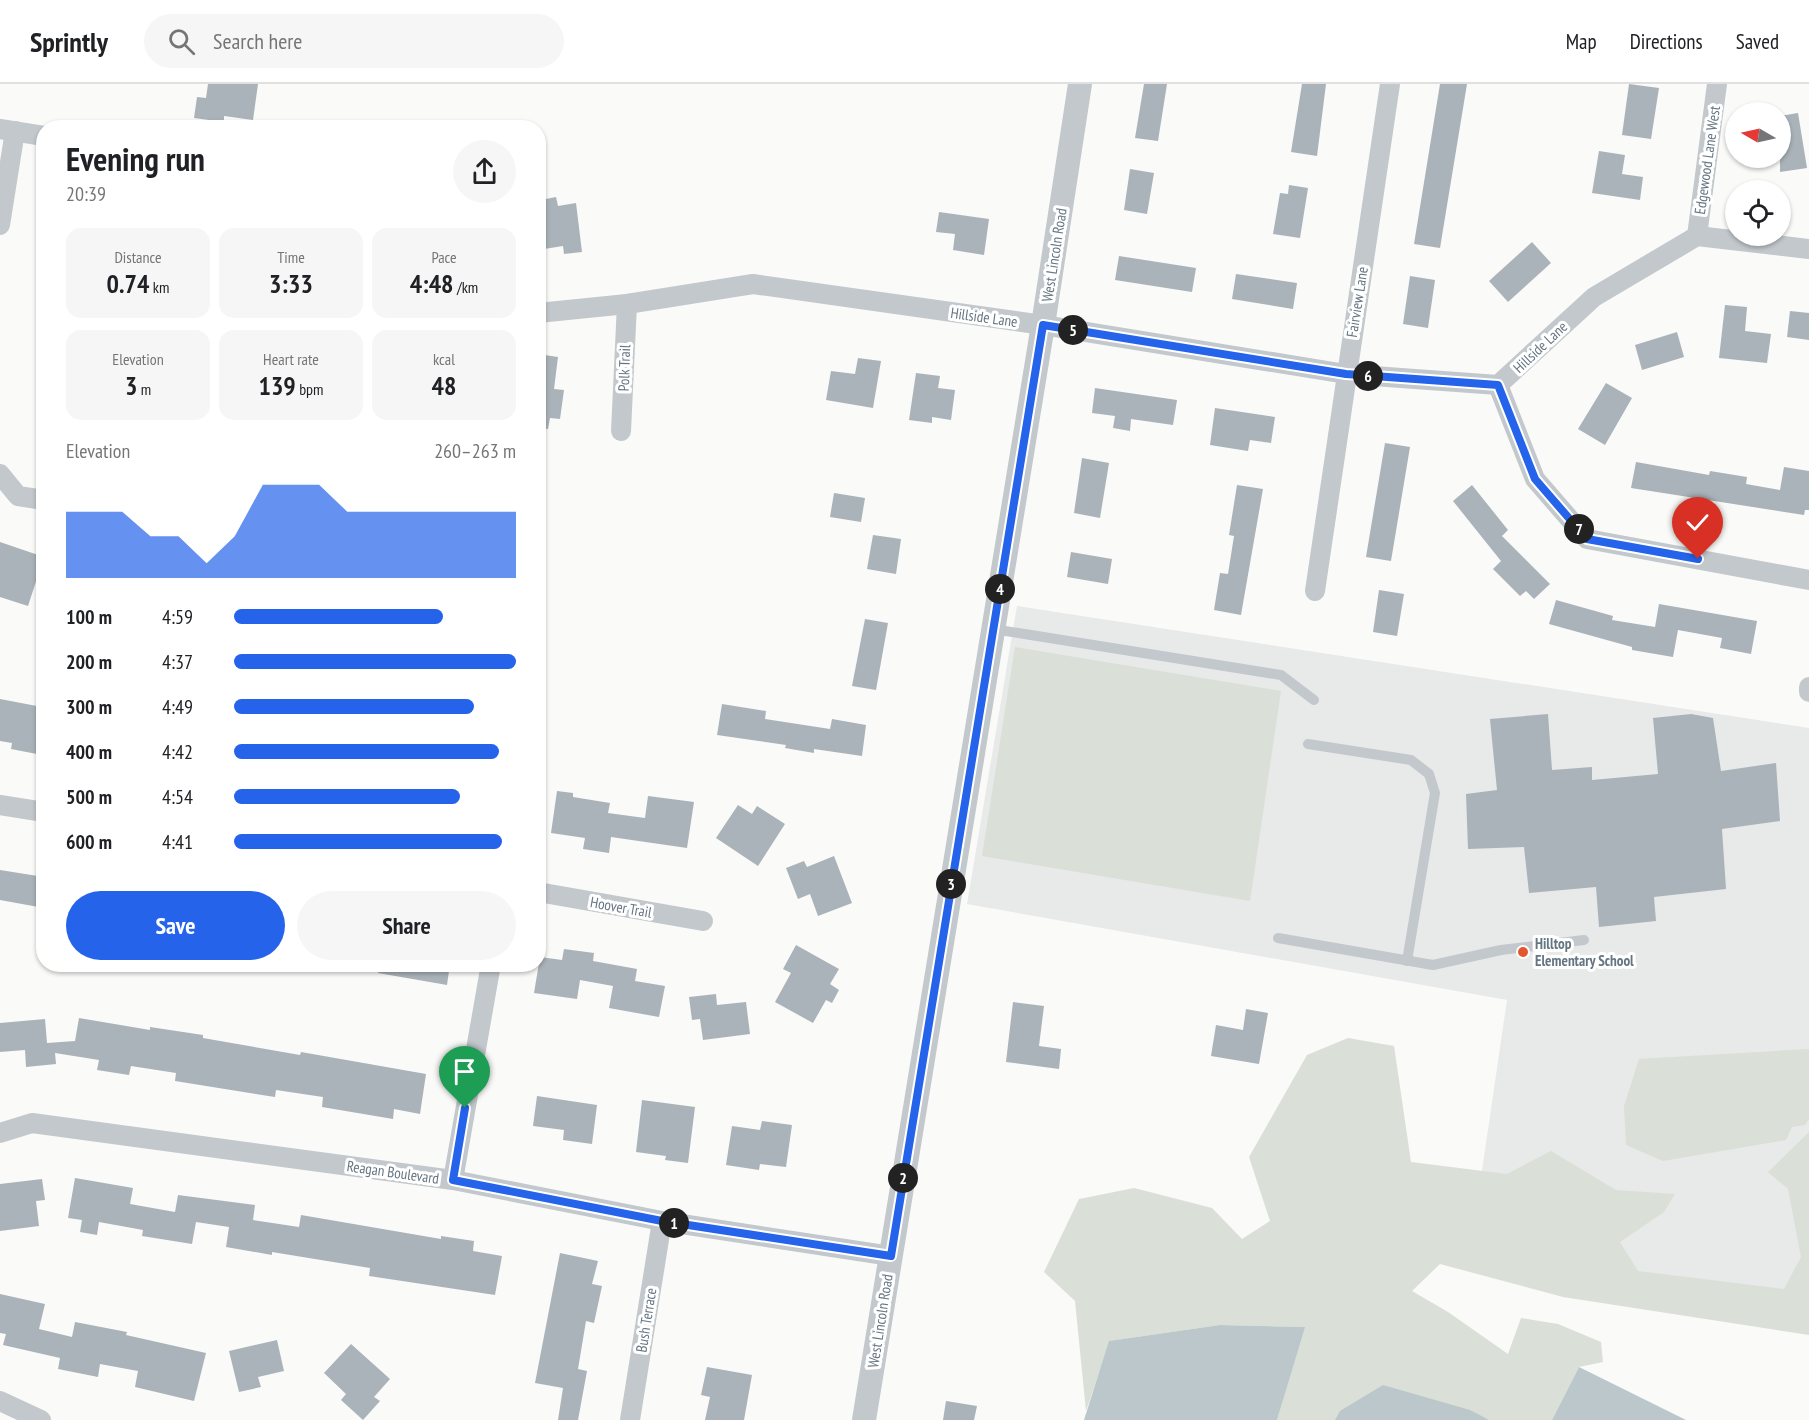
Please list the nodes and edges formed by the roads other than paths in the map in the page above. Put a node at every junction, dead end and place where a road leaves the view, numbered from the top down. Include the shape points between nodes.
1 (1080, 84) edge
2 (1390, 84) edge
3 (1717, 84) edge
4 (7, 130) edge
5 (36, 135) edge
6 (0, 225) edge
7 (1697, 236) junction
8 (1809, 249) edge
9 (627, 304) junction
10 (546, 312) edge
11 (1043, 325) junction
12 (1346, 374) junction
13 (1498, 385) junction
14 (621, 431) dead end
15 (0, 474) edge
16 (36, 499) edge
17 (1809, 580) edge
18 (1316, 591) dead end
19 (993, 629) junction
20 (1809, 687) edge
21 (1809, 692) edge
22 (1314, 700) dead end
23 (1308, 744) dead end
24 (0, 805) edge
25 (36, 811) edge
26 (546, 893) edge
27 (703, 921) dead end
28 (1278, 938) dead end
29 (1584, 940) dead end
30 (1407, 961) junction
31 (490, 972) edge
32 (0, 1133) edge
33 (453, 1180) junction
34 (662, 1221) junction
35 (891, 1256) junction
36 (0, 1401) edge
37 (40, 1420) edge
38 (630, 1420) edge
39 (864, 1420) edge

1 - 11 street, West Lincoln Road
2 - 12 street, Fairview Lane
3 - 7 street, Edgewood Lane West
4 - 5 street
4 - 6 street
7 - 8 street
7 - 13 street, Hillside Lane via 1594,297
9 - 10 street, Hillside Lane
9 - 11 street, Hillside Lane via 753,284
9 - 14 street, Polk Trail
11 - 12 street, Hillside Lane
11 - 19 street, West Lincoln Road
12 - 13 street, Hillside Lane
12 - 18 street, Fairview Lane
13 - 17 street via 1535,479 1587,539
15 - 16 street via 18,496
19 - 22 lane via 1281,675
19 - 35 street, West Lincoln Road
20 - 21 street
23 - 30 lane via 1411,760 1429,774 1435,793
24 - 25 street
26 - 27 street, Hoover Trail
28 - 30 lane
29 - 30 lane via 1501,950 1433,965
31 - 33 street
32 - 33 street, Reagan Boulevard via 32,1123
33 - 34 street, Reagan Boulevard
34 - 35 street, Reagan Boulevard
34 - 38 street, Bush Terrace
35 - 39 street, West Lincoln Road
36 - 37 street

